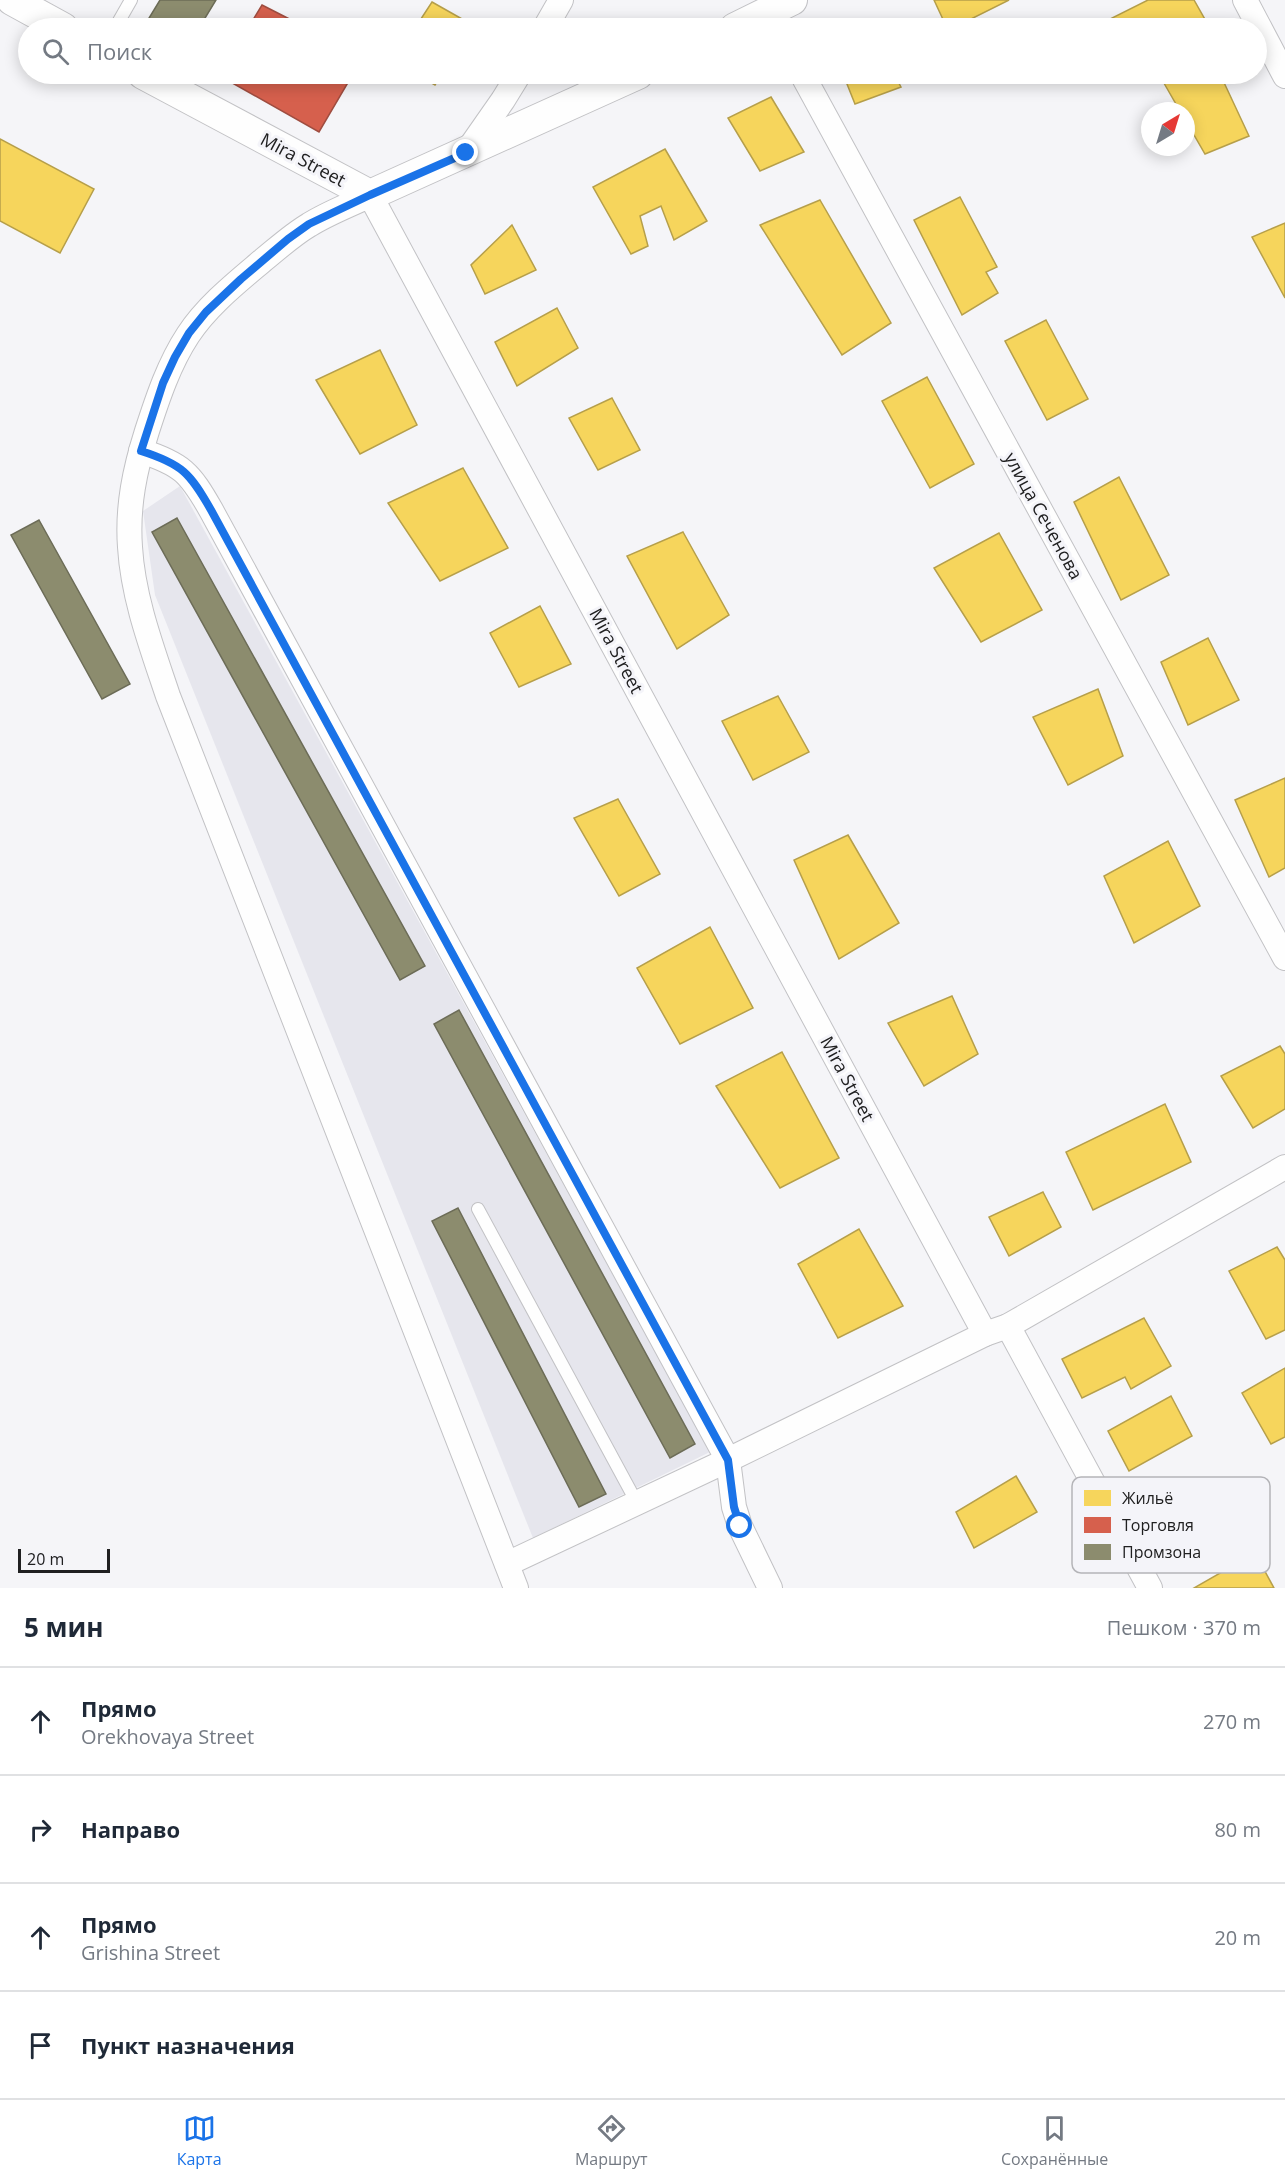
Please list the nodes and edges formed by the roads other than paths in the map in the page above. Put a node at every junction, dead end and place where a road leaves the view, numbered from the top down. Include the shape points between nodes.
1 (12, 0) edge
2 (131, 0) edge
3 (561, 0) edge
4 (1245, 0) edge
5 (45, 18) edge
6 (121, 18) edge
7 (551, 18) edge
8 (1255, 18) edge
9 (1267, 41) edge
10 (1285, 75) edge
11 (162, 84) edge
12 (513, 84) edge
13 (616, 84) edge
14 (807, 84) edge
15 (466, 153) junction
16 (370, 195) junction
17 (141, 451) junction
18 (1285, 958) edge
19 (1285, 1167) edge
20 (478, 1209) dead end
21 (1008, 1326) junction
22 (985, 1334) junction
23 (728, 1460) junction
24 (1090, 1477) edge
25 (637, 1503) junction
26 (507, 1564) junction
27 (1142, 1573) edge
28 (516, 1588) edge
29 (770, 1588) edge
30 (1150, 1588) edge

1 - 5 street
2 - 6 lane
3 - 7 street
4 - 8 street
9 - 10 street
11 - 16 street, Mira Street
12 - 15 street
13 - 15 street
14 - 18 street, улица Сеченова
15 - 16 street
16 - 17 street via 309,224 206,312 189,333 163,383
16 - 22 street, Mira Street
17 - 23 street via 177,465 200,490
17 - 26 street via 132,485 130,547 133,575 154,655
19 - 21 street
20 - 25 lane
21 - 22 street
21 - 24 street
22 - 23 street
23 - 25 street
23 - 29 street via 740,1526
25 - 26 street
26 - 28 street
27 - 30 street

